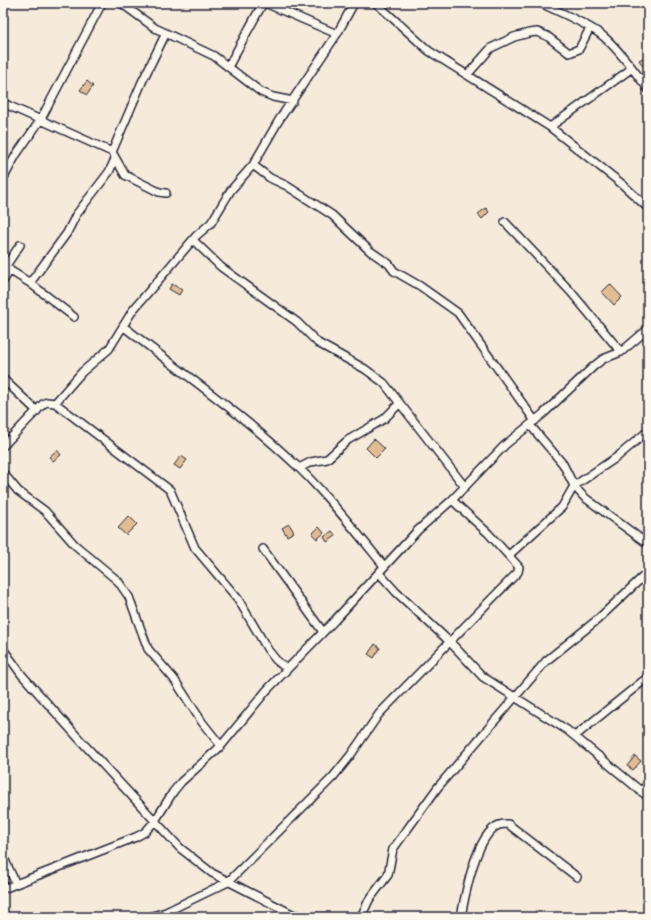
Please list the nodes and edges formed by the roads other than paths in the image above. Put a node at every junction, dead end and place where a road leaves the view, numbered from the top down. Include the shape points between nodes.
1 (4, 3) edge
2 (102, 3) edge
3 (121, 3) edge
4 (264, 3) edge
5 (354, 3) edge
6 (376, 3) edge
7 (540, 3) edge
8 (3, 6) edge
9 (590, 28) junction
10 (166, 32) junction
11 (337, 34) junction
12 (228, 67) junction
13 (631, 69) junction
14 (468, 74) junction
15 (648, 89) edge
16 (293, 101) junction
17 (3, 103) edge
18 (41, 119) junction
19 (550, 127) junction
20 (114, 156) junction
21 (253, 165) junction
22 (3, 179) edge
23 (166, 193) dead end
24 (648, 208) edge
25 (505, 222) dead end
26 (193, 240) junction
27 (20, 245) dead end
28 (6, 268) edge
29 (3, 281) edge
30 (30, 283) junction
31 (74, 317) dead end
32 (122, 326) junction
33 (648, 329) edge
34 (621, 352) junction
35 (3, 379) edge
36 (55, 403) junction
37 (399, 404) junction
38 (36, 411) junction
39 (532, 423) junction
40 (648, 431) edge
41 (3, 446) edge
42 (299, 468) junction
43 (3, 473) edge
44 (574, 486) junction
45 (465, 488) junction
46 (452, 500) junction
47 (648, 544) edge
48 (263, 549) dead end
49 (509, 555) junction
50 (384, 566) junction
51 (648, 572) edge
52 (379, 573) junction
53 (323, 632) junction
54 (450, 642) junction
55 (3, 649) edge
56 (287, 669) junction
57 (646, 682) edge
58 (515, 697) junction
59 (574, 736) junction
60 (221, 746) junction
61 (648, 785) edge
62 (640, 791) junction
63 (648, 797) edge
64 (155, 821) junction
65 (3, 856) edge
66 (576, 876) dead end
67 (228, 882) junction
68 (16, 884) junction
69 (3, 889) edge
70 (149, 917) edge
71 (325, 917) edge
72 (360, 917) edge
73 (461, 917) edge

1 - 8 street
2 - 18 street
3 - 10 street via 144,22
4 - 11 street
4 - 12 street
5 - 11 street
6 - 14 street via 429,51
7 - 9 street
9 - 13 street via 614,47
9 - 14 street via 579,49 569,53 547,36 537,32 514,37 491,48
10 - 12 street via 214,56
10 - 20 street via 142,82
11 - 16 street
12 - 16 street via 261,92
13 - 15 street
13 - 19 street
14 - 19 street
16 - 21 street
17 - 18 street
18 - 20 street
18 - 22 street
19 - 24 street
20 - 23 street via 126,175
20 - 30 street via 109,172
21 - 26 street via 231,190 211,223
21 - 39 street via 332,215 394,271 458,313
25 - 34 street via 571,292
26 - 32 street
26 - 37 street via 221,267 298,322 318,343 365,369 384,383
27 - 28 street
28 - 29 street
28 - 30 street
30 - 31 street
32 - 36 street via 109,349 82,372
32 - 42 street via 222,400
33 - 34 street
34 - 39 street via 603,359
35 - 38 street
36 - 38 street via 48,402
36 - 56 street via 170,490 196,548 238,599 268,650
37 - 42 street via 384,419 348,440 327,459 311,462
37 - 45 street
38 - 41 street
39 - 44 street via 563,464
39 - 45 street via 505,445
40 - 44 street via 617,457
42 - 50 street
43 - 60 street via 18,491 45,512 75,545 122,586 129,597 148,648 174,679
44 - 47 street via 596,507
44 - 49 street via 562,507
45 - 46 street
46 - 49 street
46 - 50 street via 413,535
48 - 53 street
49 - 54 street via 519,567 518,572
50 - 52 street
51 - 58 street via 597,620 546,661
52 - 53 street
52 - 54 street
53 - 56 street
54 - 58 street via 474,669
54 - 67 street via 379,714 333,777
55 - 64 street via 22,675
56 - 60 street
57 - 59 street via 617,700
58 - 59 street
58 - 72 street via 413,820 393,849 388,874
59 - 62 street
60 - 64 street via 172,792
61 - 62 street
62 - 63 street
64 - 67 street via 194,861
64 - 68 street via 136,837
65 - 68 street
66 - 73 street via 508,824 499,825 485,836 469,876
67 - 70 street via 166,912
67 - 71 street via 294,915
68 - 69 street

